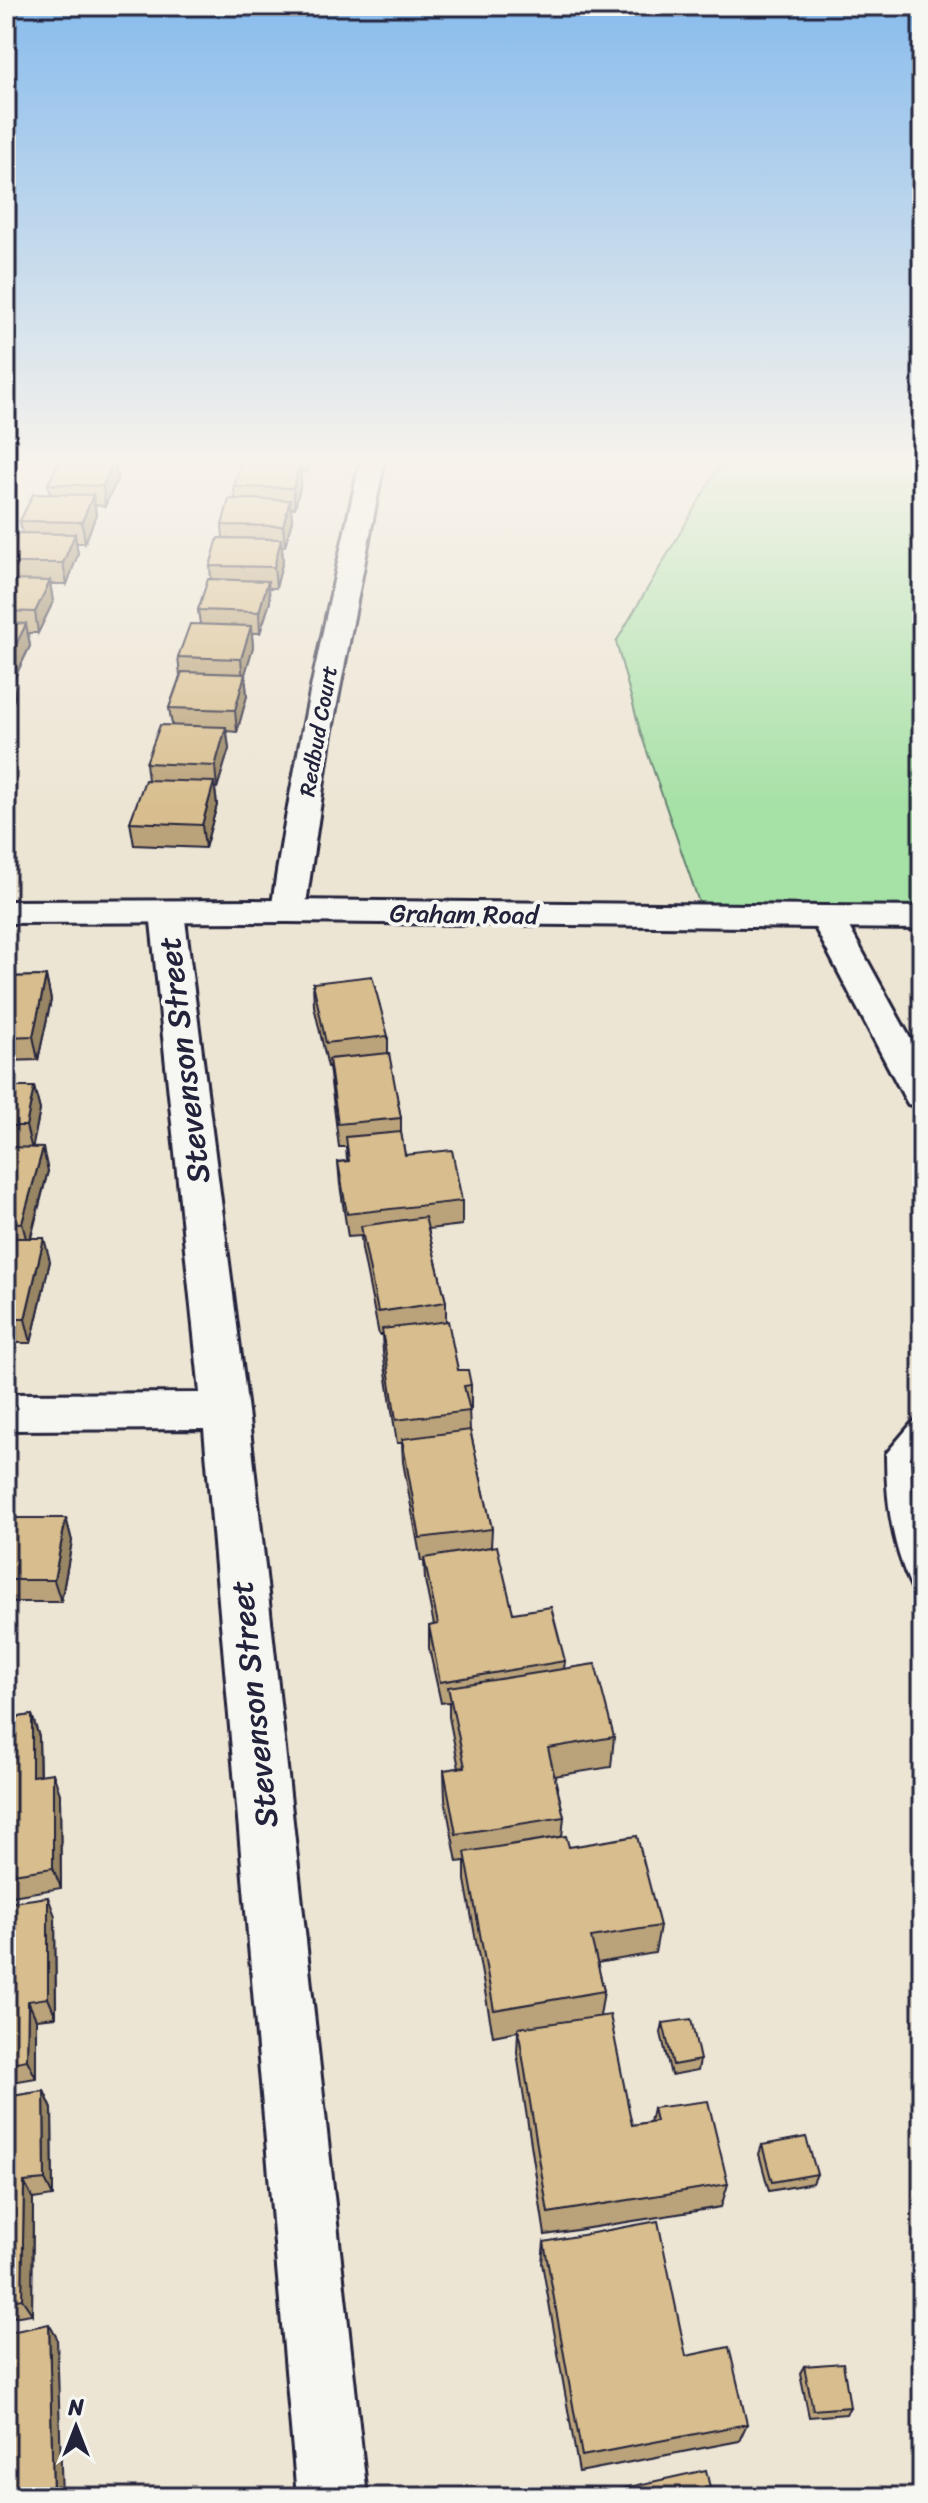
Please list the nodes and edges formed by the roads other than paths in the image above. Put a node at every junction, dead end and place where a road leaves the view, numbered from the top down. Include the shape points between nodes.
1 (348, 575) edge
2 (288, 911) junction
3 (6, 912) edge
4 (167, 912) junction
5 (827, 918) junction
6 (922, 918) edge
7 (922, 1095) edge
8 (225, 1411) junction
9 (6, 1412) edge
10 (922, 1429) edge
11 (922, 1582) edge
12 (332, 2497) edge

1 - 2 street, Redbud Court
2 - 4 main road, Graham Road
2 - 5 main road, Graham Road
3 - 4 main road, Graham Road
4 - 8 street, Stevenson Street
5 - 6 main road, Graham Road
5 - 7 street
8 - 9 street
8 - 12 street, Stevenson Street
10 - 11 lane via 898,1454 898,1501

